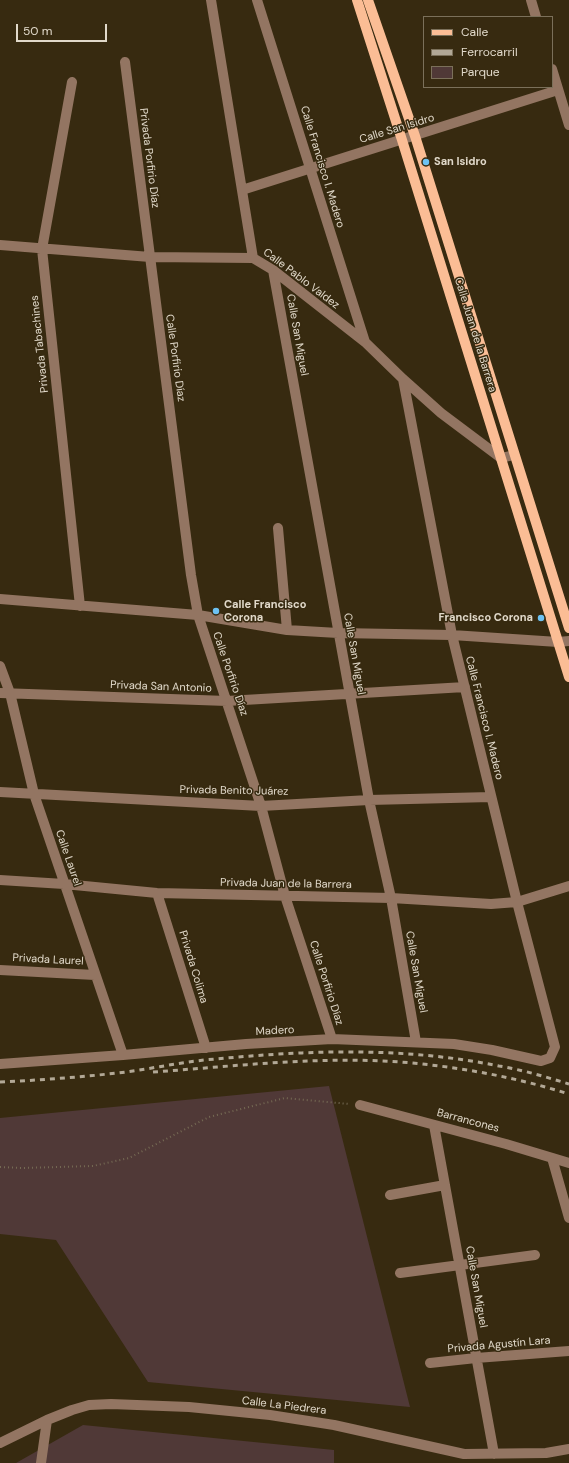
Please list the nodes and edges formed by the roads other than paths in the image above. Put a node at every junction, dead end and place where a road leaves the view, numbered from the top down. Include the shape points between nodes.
1 (211, 0) edge
2 (257, 0) edge
3 (357, 0) edge
4 (368, 0) edge
5 (531, 0) edge
6 (536, 16) edge
7 (125, 62) dead end
8 (553, 72) edge
9 (72, 82) dead end
10 (558, 90) junction
11 (569, 125) edge
12 (415, 136) junction
13 (402, 140) junction
14 (310, 169) junction
15 (242, 190) junction
16 (0, 245) edge
17 (42, 249) junction
18 (150, 258) junction
19 (253, 258) junction
20 (273, 270) junction
21 (364, 342) junction
22 (403, 380) junction
23 (514, 455) junction
24 (501, 458) junction
25 (278, 528) dead end
26 (0, 599) edge
27 (80, 606) junction
28 (198, 615) junction
29 (569, 628) edge
30 (287, 630) junction
31 (338, 633) junction
32 (452, 635) junction
33 (569, 641) edge
34 (558, 642) junction
35 (0, 666) edge
36 (569, 677) edge
37 (465, 687) junction
38 (5, 693) edge
39 (349, 694) junction
40 (227, 701) junction
41 (0, 792) edge
42 (34, 794) junction
43 (491, 797) junction
44 (369, 800) junction
45 (261, 806) junction
46 (0, 880) edge
47 (64, 884) junction
48 (569, 886) edge
49 (158, 893) junction
50 (285, 896) junction
51 (391, 898) junction
52 (517, 902) junction
53 (0, 970) edge
54 (95, 975) junction
55 (332, 1040) junction
56 (416, 1042) junction
57 (206, 1048) junction
58 (123, 1055) junction
59 (550, 1058) joint
60 (0, 1064) edge
61 (360, 1104) road end
62 (434, 1124) junction
63 (552, 1158) junction
64 (569, 1163) edge
65 (445, 1185) junction
66 (390, 1195) dead end
67 (569, 1218) edge
68 (535, 1255) dead end
69 (460, 1266) junction
70 (400, 1273) dead end
71 (569, 1351) edge
72 (476, 1358) junction
73 (430, 1363) dead end
74 (47, 1420) junction
75 (0, 1442) edge
76 (569, 1450) edge
77 (494, 1454) junction
78 (464, 1458) edge
79 (41, 1463) edge

1 - 15 street
2 - 14 street, Calle Francisco I. Madero
3 - 13 main road, Calle Juan de la Barrera
4 - 12 main road, Calle Juan de la Barrera
5 - 6 street
7 - 18 street, Privada Porfirio Díaz
8 - 10 street
9 - 17 street, Privada Tabachines
10 - 11 street
10 - 12 street, Calle San Isidro
12 - 13 street, Calle San Isidro
12 - 23 main road, Calle Juan de la Barrera
13 - 14 street, Calle San Isidro
13 - 24 main road, Calle Juan de la Barrera
14 - 15 street, Calle San Isidro
14 - 21 street, Calle Francisco I. Madero
15 - 19 street
16 - 17 street, Calle Pablo Valdez
17 - 18 street, Calle Pablo Valdez
17 - 27 street, Privada Tabachines
18 - 19 street, Calle Pablo Valdez
18 - 28 street, Calle Porfirio Díaz
19 - 20 street, Calle Pablo Valdez
20 - 21 street, Calle Pablo Valdez
20 - 31 street, Calle San Miguel
21 - 22 street, Calle Pablo Valdez
22 - 24 street, Calle Pablo Valdez via 441,413
22 - 32 street, Calle Francisco I. Madero
23 - 24 street
23 - 29 main road, Calle Juan de la Barrera
24 - 34 main road, Calle Juan de la Barrera
25 - 30 street
26 - 27 street
27 - 28 street
28 - 30 street
28 - 40 street, Calle Porfirio Díaz
30 - 31 street
31 - 32 street
31 - 39 street, Calle San Miguel
32 - 34 street
32 - 37 street, Calle Francisco I. Madero
33 - 34 street
34 - 36 main road, Calle Juan de la Barrera
35 - 38 street, Calle Laurel
37 - 39 street, Privada San Antonio
37 - 43 street, Calle Francisco I. Madero
38 - 40 street, Privada San Antonio
38 - 42 street, Calle Laurel
39 - 40 street, Privada San Antonio
39 - 44 street, Calle San Miguel
40 - 45 street, Calle Porfirio Díaz
41 - 42 street, Privada Benito Juárez
42 - 45 street, Privada Benito Juárez
42 - 47 street, Calle Laurel
43 - 44 street, Privada Benito Juárez
43 - 52 street, Calle Francisco I. Madero
44 - 45 street, Privada Benito Juárez
44 - 51 street, Calle San Miguel
45 - 50 street, Calle Porfirio Díaz
46 - 47 street, Privada Juan de la Barrera
47 - 49 street, Privada Juan de la Barrera
47 - 54 street, Calle Laurel
48 - 52 street, Privada Juan de la Barrera
49 - 50 street, Privada Juan de la Barrera
49 - 57 street, Privada Colima
50 - 51 street, Privada Juan de la Barrera
50 - 55 street, Calle Porfirio Díaz
51 - 52 street, Privada Juan de la Barrera via 491,904
51 - 56 street, Calle San Miguel
52 - 59 street, Calle Francisco I. Madero via 555,1047
53 - 54 street, Privada Laurel
54 - 58 street, Calle Laurel
55 - 56 street, Madero
55 - 57 street, Madero
56 - 59 street, Madero via 454,1044 541,1061
57 - 58 street, Madero
58 - 60 street, Madero
61 - 62 street, Barrancones
62 - 63 street, Barrancones
62 - 65 street, Calle San Miguel
63 - 64 street, Barrancones
63 - 67 street
65 - 66 street
65 - 69 street, Calle San Miguel
68 - 69 street
69 - 70 street
69 - 72 street, Calle San Miguel
71 - 72 street, Privada Agustín Lara
72 - 73 street, Privada Agustín Lara
72 - 77 street, Calle San Miguel
74 - 75 street, Calle La Piedrera
74 - 78 street, Calle La Piedrera via 89,1405 189,1407 270,1415 334,1425
74 - 79 street
76 - 77 street, Calle La Piedrera
77 - 78 street, Calle La Piedrera

